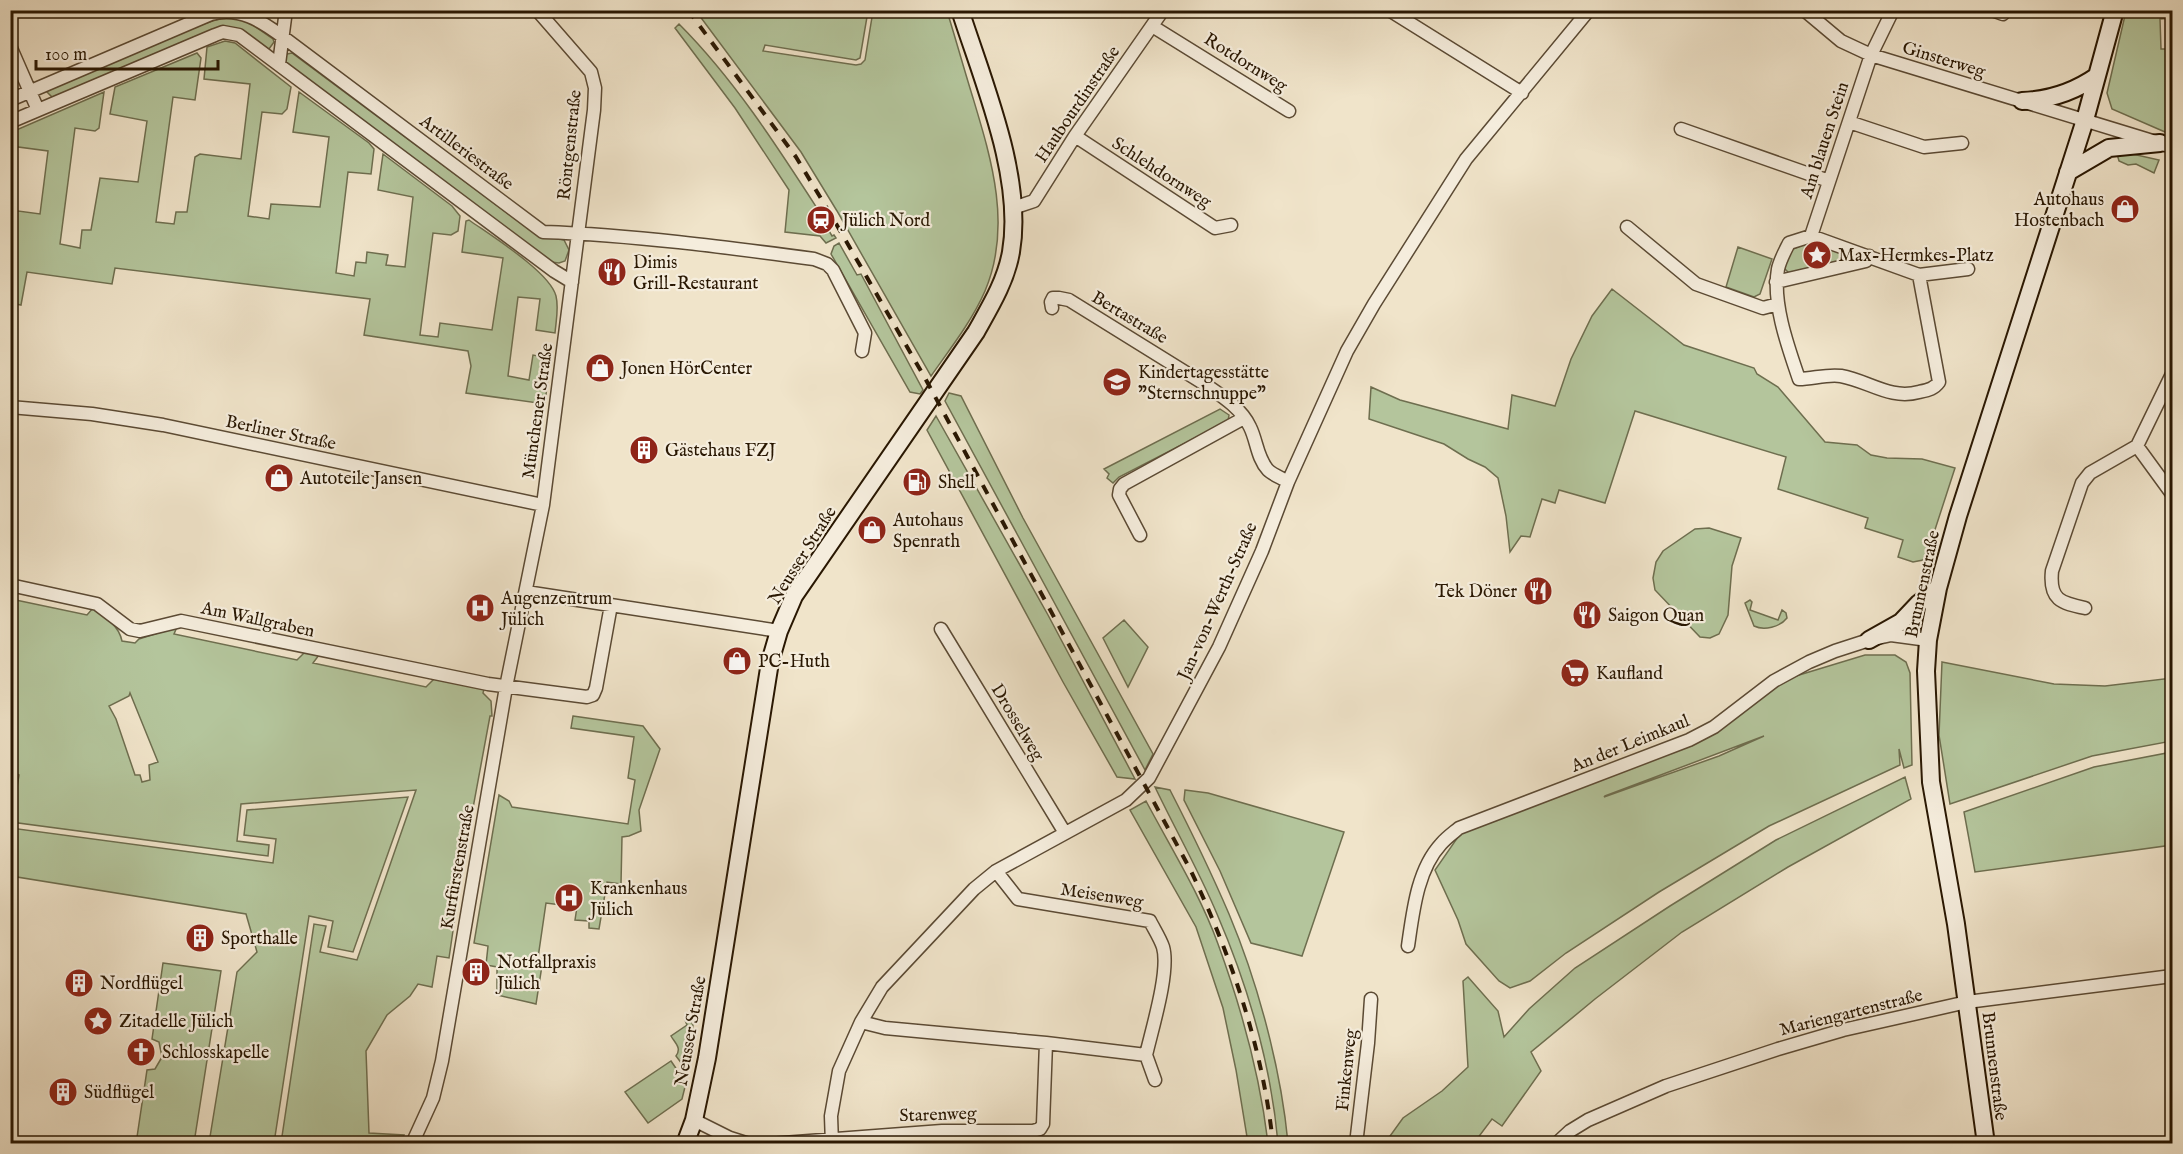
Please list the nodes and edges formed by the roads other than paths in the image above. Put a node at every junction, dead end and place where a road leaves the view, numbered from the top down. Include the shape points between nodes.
1 (286, 10) edge
2 (537, 10) edge
3 (960, 10) edge
4 (1163, 10) edge
5 (1389, 10) edge
6 (1589, 10) edge
7 (1804, 10) edge
8 (1893, 10) edge
9 (1992, 10) edge
10 (2006, 10) edge
11 (2115, 10) edge
12 (1152, 26) junction
13 (283, 36) junction
14 (10, 46) edge
15 (1871, 55) junction
16 (279, 64) junction
17 (2097, 76) junction
18 (30, 91) junction
19 (1522, 93) junction
20 (10, 100) edge
21 (2022, 101) junction
22 (38, 110) junction
23 (1289, 111) dead end
24 (2085, 120) junction
25 (10, 122) edge
26 (1849, 122) junction
27 (1681, 129) dead end
28 (1075, 136) junction
29 (1962, 144) dead end
30 (2166, 145) edge
31 (2068, 172) junction
32 (1829, 181) junction
33 (1013, 208) junction
34 (1231, 225) dead end
35 (1627, 227) dead end
36 (578, 233) junction
37 (1811, 236) junction
38 (1869, 256) junction
39 (1968, 268) dead end
40 (1919, 276) junction
41 (572, 282) junction
42 (1776, 282) junction
43 (1778, 304) junction
44 (1052, 308) dead end
45 (862, 351) dead end
46 (2172, 374) edge
47 (10, 407) edge
48 (1244, 418) junction
49 (2137, 446) junction
50 (1288, 482) junction
51 (2172, 494) edge
52 (543, 505) junction
53 (1140, 535) dead end
54 (10, 585) edge
55 (1938, 588) junction
56 (526, 592) junction
57 (611, 605) junction
58 (2085, 608) dead end
59 (941, 629) dead end
60 (779, 631) junction
61 (1869, 639) junction
62 (1928, 640) junction
63 (506, 687) junction
64 (1065, 833) junction
65 (996, 871) junction
66 (1408, 946) dead end
67 (2172, 976) edge
68 (1371, 999) dead end
69 (1967, 1002) junction
70 (861, 1022) junction
71 (1046, 1043) junction
72 (1146, 1055) junction
73 (1155, 1080) dead end
74 (694, 1120) junction
75 (832, 1141) edge
76 (412, 1143) edge
77 (685, 1143) edge
78 (749, 1143) edge
79 (770, 1143) edge
80 (1356, 1143) edge
81 (1557, 1143) edge
82 (1986, 1143) edge

1 - 13 street
2 - 36 street, Röntgenstraße via 583,61 595,88
3 - 33 main road, Neusser Straße via 995,119 1008,168
4 - 12 street, Haubourdinstraße
5 - 19 street
6 - 19 street, Jan-von-Werth-Straße
7 - 15 street, Ginsterweg via 1841,41
8 - 15 street, Am blauen Stein
9 - 10 street via 2003,14
11 - 17 main road, Brunnenstraße
12 - 23 street, Rotdornweg
12 - 28 street, Haubourdinstraße
13 - 16 street
13 - 18 street, Artilleriestraße via 246,14 222,11
13 - 36 street, Artilleriestraße via 543,232
14 - 18 street
15 - 21 street, Ginsterweg
15 - 26 street, Am blauen Stein
16 - 22 street via 239,35 223,33
16 - 41 street
17 - 21 main road via 2063,94
17 - 24 main road, Brunnenstraße
18 - 20 street, Artilleriestraße
18 - 22 street
19 - 50 street, Jan-von-Werth-Straße via 1466,159 1374,304 1347,351
21 - 24 street, Ginsterweg
22 - 25 street
24 - 30 street, Ginsterweg
24 - 31 main road, Brunnenstraße
26 - 29 street via 1924,147
26 - 32 street, Am blauen Stein
27 - 32 street
28 - 33 street, Haubourdinstraße via 1034,201
28 - 34 street, Schlehdornweg via 1215,228
30 - 31 main road via 2109,148
31 - 55 main road, Brunnenstraße
32 - 37 street, Am blauen Stein
33 - 60 main road, Neusser Straße via 1011,252 995,299 946,377 794,596
35 - 43 street via 1696,284 1763,308
36 - 41 street, Münchener Straße
36 - 45 street, Artilleriestraße via 814,258 833,270 864,333
37 - 38 street
37 - 42 street via 1788,243
38 - 40 street
38 - 42 street via 1866,261
39 - 40 street
40 - 43 street via 1939,382 1935,388 1907,395 1844,377 1799,379
41 - 52 street, Münchener Straße
42 - 43 street
44 - 48 street, Bertastraße via 1053,298 1069,300 1206,385
46 - 49 street
47 - 52 street, Berliner Straße via 163,425
48 - 50 street, Bertastraße via 1260,458 1269,471
48 - 53 street via 1124,484 1119,495
49 - 51 street
49 - 58 street via 2090,473 2082,483 2052,571 2056,598
50 - 64 street, Jan-von-Werth-Straße via 1220,647 1149,778 1126,800
52 - 56 street, Münchener Straße
54 - 63 street, Am Wallgraben via 97,604 130,629 140,631 181,621
55 - 61 main road via 1901,622
55 - 62 main road, Brunnenstraße
56 - 57 street
56 - 63 street, Kurfürstenstraße
57 - 60 street
57 - 63 street, Am Wallgraben via 593,695
59 - 64 street, Drosselweg
60 - 74 main road, Neusser Straße via 764,696
61 - 62 street, An der Leimkaul via 1891,635
61 - 66 street, An der Leimkaul via 1809,662 1774,681 1714,727 1689,740 1459,828 1440,845 1426,867
62 - 69 main road, Brunnenstraße via 1929,763
63 - 76 street, Kurfürstenstraße via 442,1061 433,1098
64 - 65 street, Jan-von-Werth-Straße
65 - 70 street, Jan-von-Werth-Straße via 974,889 882,987
65 - 72 street, Meisenweg via 1018,899 1150,921 1163,948 1163,969 1161,996
67 - 69 street, Mariengartenstraße
68 - 80 street, Finkenweg
69 - 81 street, Mariengartenstraße via 1843,1030 1712,1070 1588,1120
69 - 82 main road, Brunnenstraße
70 - 71 street via 885,1028
70 - 75 street, Jan-von-Werth-Straße via 839,1071 831,1116
71 - 72 street
71 - 75 street, Starenweg via 1040,1128 942,1131
72 - 73 street
74 - 77 main road, Neusser Straße
74 - 78 street
75 - 79 street

